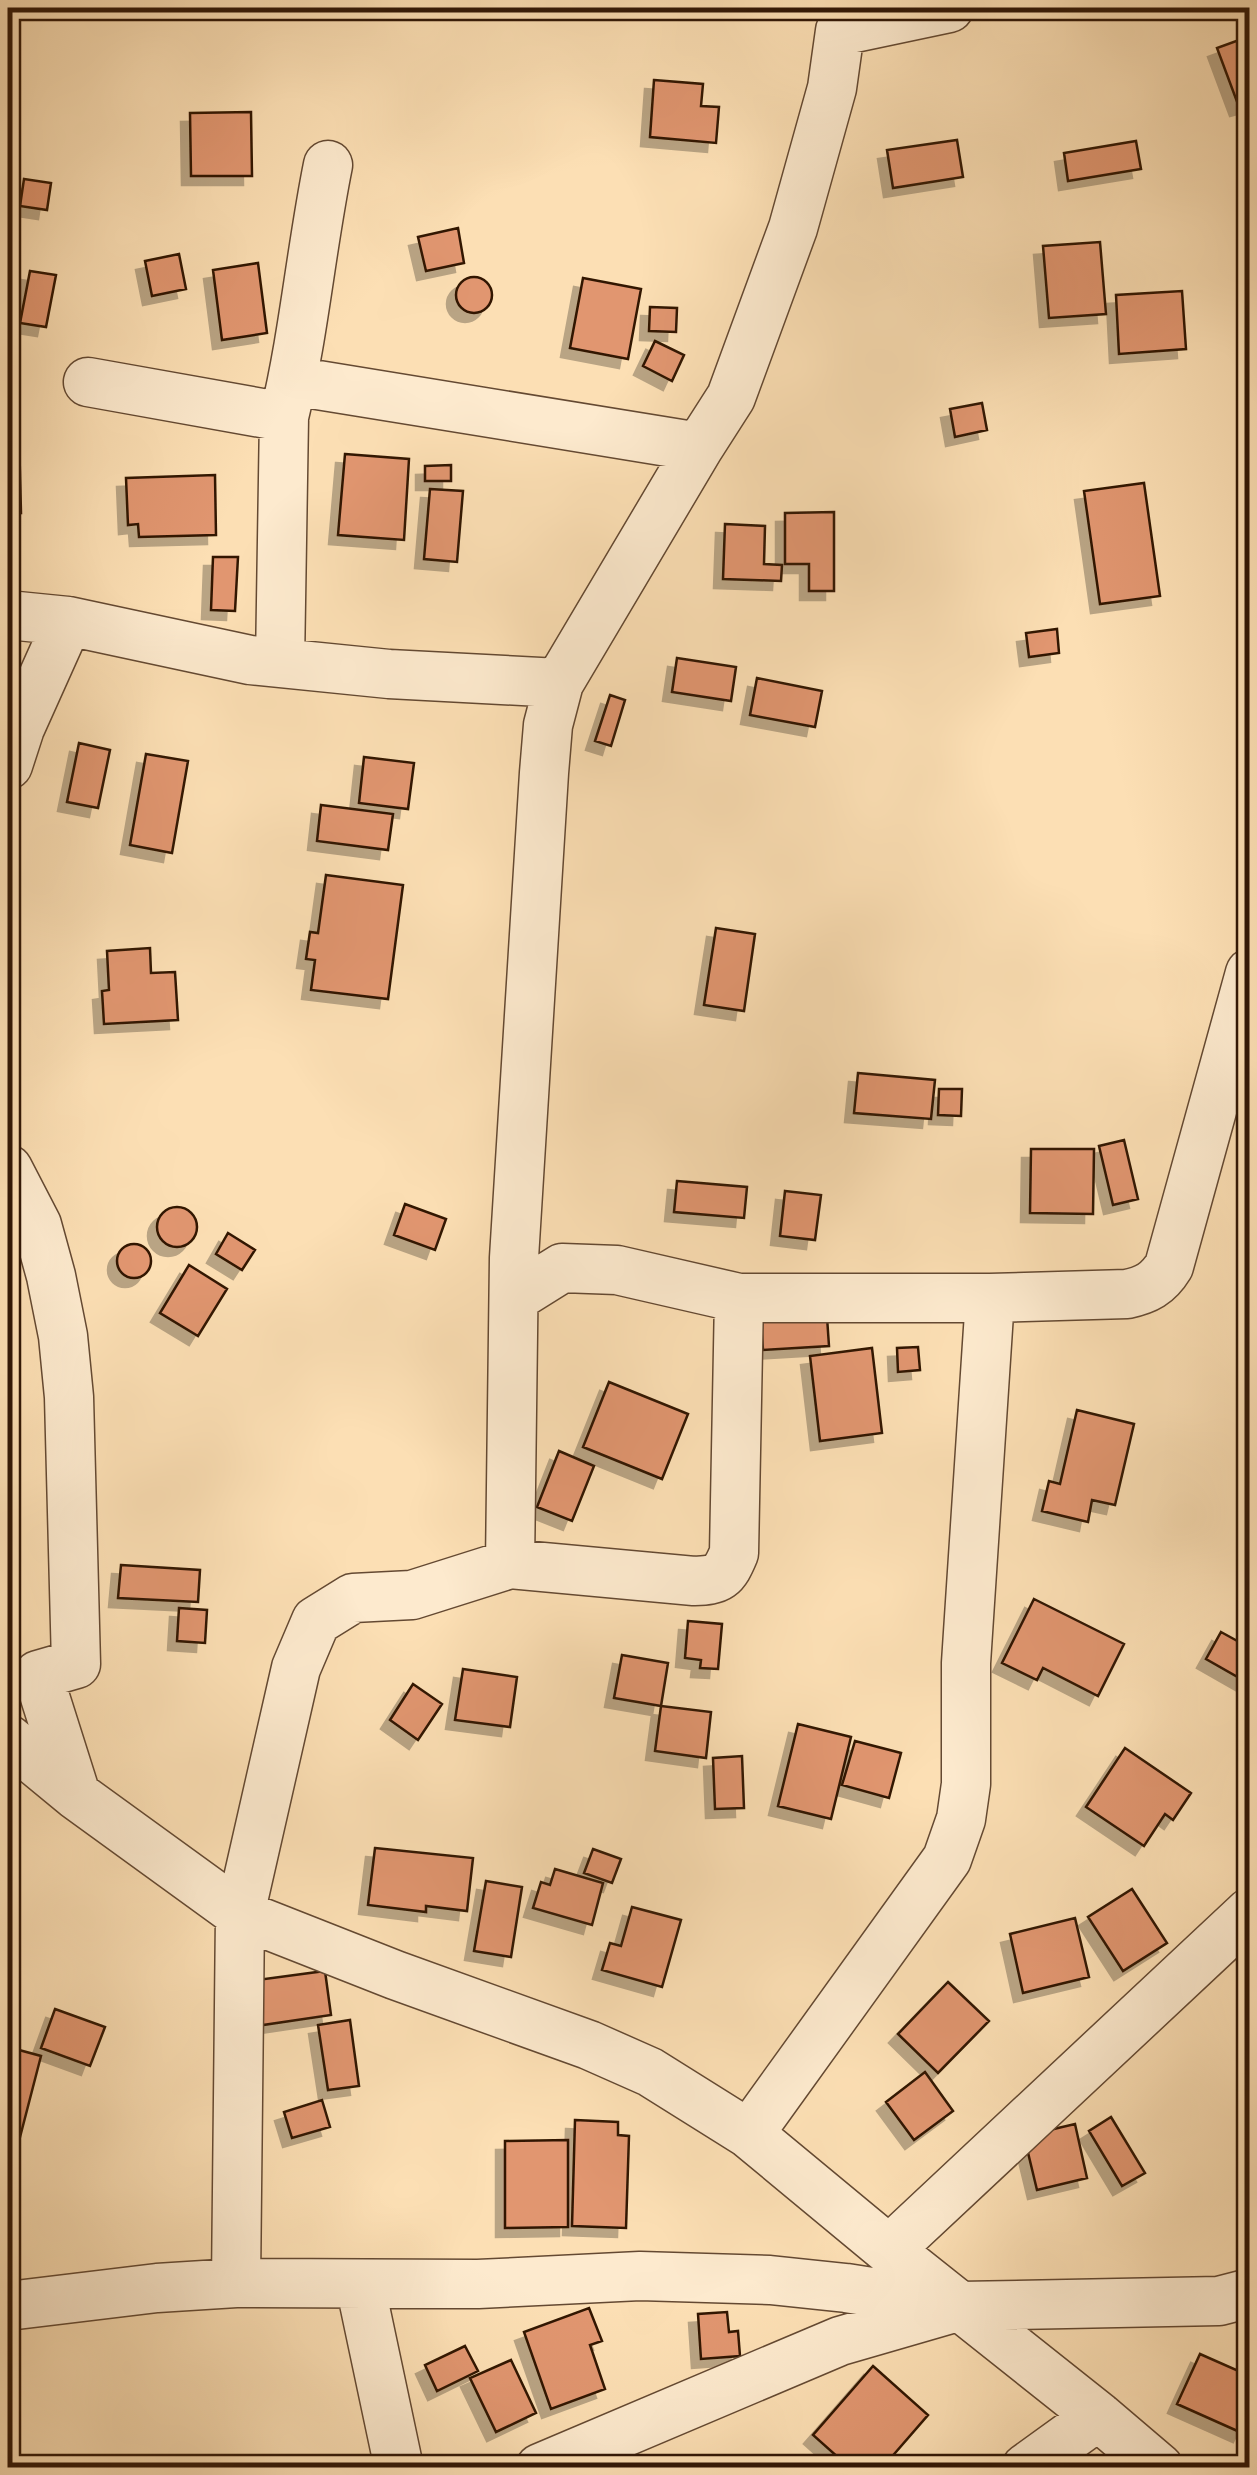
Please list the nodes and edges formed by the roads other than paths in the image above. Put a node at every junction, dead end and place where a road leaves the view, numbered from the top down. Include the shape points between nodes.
1 (949, 8) edge
2 (841, 19) edge
3 (328, 166) dead end
4 (88, 382) dead end
5 (288, 399) junction
6 (699, 447) junction
7 (8, 615) edge
8 (68, 621) junction
9 (280, 663) junction
10 (559, 683) junction
11 (8, 765) edge
12 (1250, 973) edge
13 (8, 1169) edge
14 (514, 1298) junction
15 (739, 1298) junction
16 (990, 1298) junction
17 (510, 1564) junction
18 (8, 1739) edge
19 (76, 1796) junction
20 (1250, 1912) edge
21 (240, 1914) junction
22 (749, 2134) junction
23 (890, 2250) junction
24 (236, 2283) junction
25 (360, 2284) junction
26 (1250, 2294) edge
27 (8, 2306) edge
28 (960, 2306) junction
29 (1098, 2416) junction
30 (399, 2468) edge
31 (540, 2468) edge
32 (1026, 2468) edge
33 (1160, 2468) edge

1 - 2 street
2 - 6 street via 832,88 793,228 731,397
3 - 5 street
4 - 5 street
5 - 6 street
5 - 9 street
6 - 10 street
7 - 8 street
8 - 9 street
8 - 11 street
9 - 10 street
10 - 14 street via 544,773
12 - 16 street via 1162,1278 1127,1294
13 - 19 street via 37,1225 63,1336 76,1664 38,1675
14 - 15 street via 562,1268 617,1270
14 - 17 street
15 - 16 street
15 - 17 street via 734,1553 726,1571 715,1580 694,1581
16 - 22 street via 961,1819 947,1859
17 - 21 street via 412,1595 353,1598 316,1621 296,1668
18 - 19 street
19 - 21 street
20 - 23 street
21 - 22 street via 589,2045 650,2072
21 - 24 street
22 - 23 street
23 - 28 street
24 - 25 street
24 - 27 street
25 - 28 street via 640,2276 770,2280
25 - 30 street
26 - 28 street via 1219,2301
28 - 29 street
28 - 31 street via 840,2342
29 - 32 street
29 - 33 street

